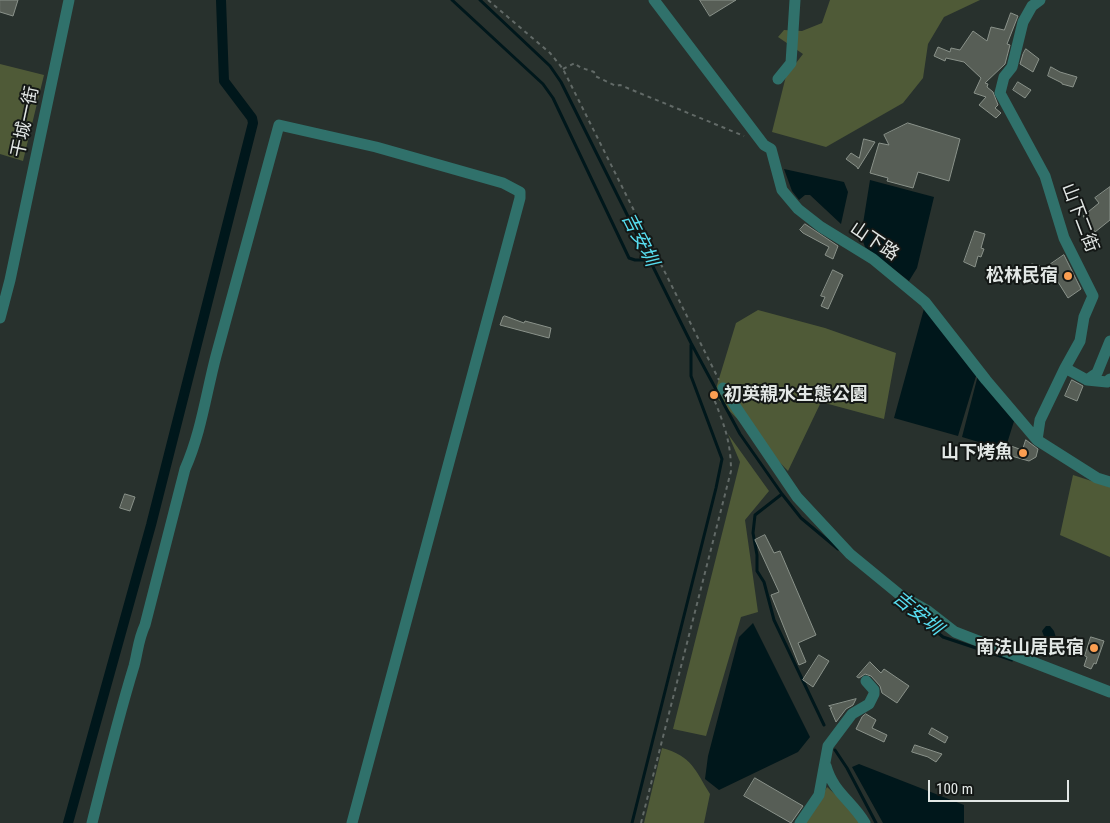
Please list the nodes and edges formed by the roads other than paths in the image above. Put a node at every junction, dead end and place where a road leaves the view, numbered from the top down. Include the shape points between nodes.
1 (69, 0) edge
2 (654, 0) edge
3 (795, 0) edge
4 (1040, 0) edge
5 (778, 79) dead end
6 (5, 279) edge
7 (0, 318) edge
8 (1110, 341) edge
9 (1065, 368) junction
10 (1088, 380) junction
11 (1110, 380) edge
12 (723, 388) road end
13 (1037, 440) junction
14 (1110, 482) edge
15 (866, 681) dead end
16 (1110, 692) edge
17 (826, 753) junction
18 (92, 823) edge
19 (352, 823) edge
20 (800, 823) edge
21 (865, 823) edge

1 - 6 street, 干城一街
2 - 13 street, 山下路 via 764,145 771,149 782,190 787,197 821,227 873,259 925,302
3 - 5 street via 791,63
4 - 9 street, 山下二街 via 1032,6 1023,22 1012,67 1004,77 1000,94 1045,176 1064,238 1093,296 1084,317 1080,341
6 - 7 street, 干城一街
8 - 10 street via 1097,372
9 - 10 street
9 - 13 street, 山下二街 via 1040,420
10 - 11 street
12 - 16 street via 797,497 850,554 900,595 955,632
13 - 14 street, 山下路 via 1097,478
15 - 17 street via 874,690 869,704 852,714
17 - 20 street via 820,795
17 - 21 street via 829,777
18 - 19 street via 279,125 385,150 503,183 520,192

